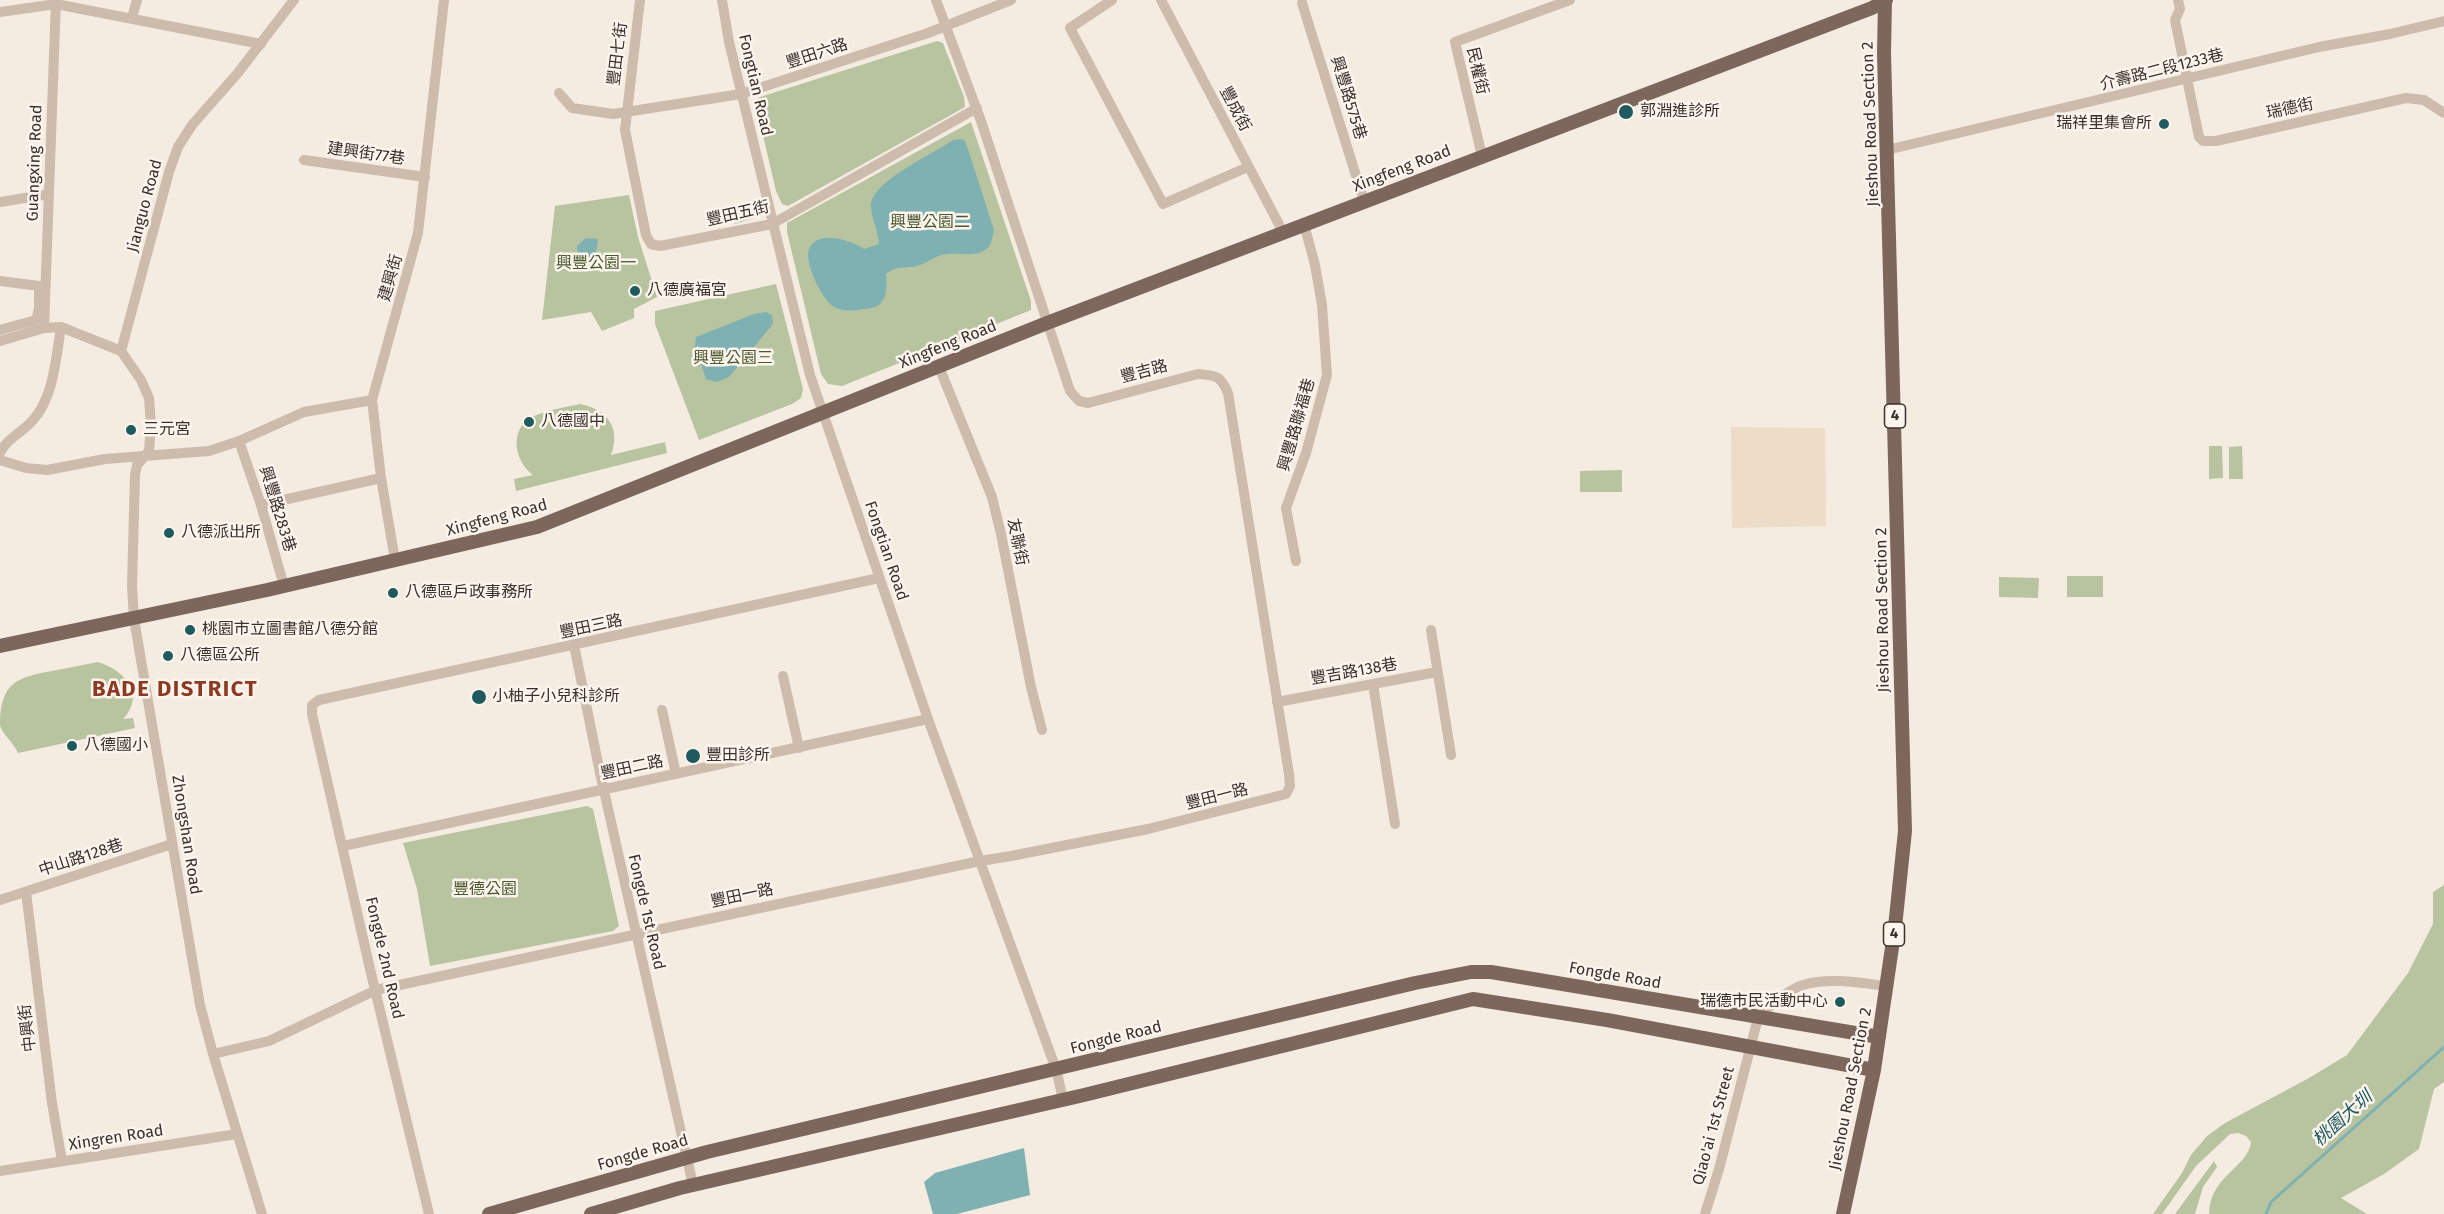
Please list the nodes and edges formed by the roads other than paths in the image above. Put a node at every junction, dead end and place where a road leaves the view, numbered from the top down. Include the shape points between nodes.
1 (137, 0) edge
2 (294, 0) edge
3 (444, 0) edge
4 (640, 0) edge
5 (722, 0) edge
6 (936, 0) edge
7 (1011, 0) edge
8 (1112, 0) edge
9 (1161, 0) edge
10 (1570, 0) edge
11 (1886, 0) edge
12 (2178, 0) edge
13 (56, 2) edge
14 (1302, 3) dead end
15 (0, 12) edge
16 (132, 18) junction
17 (2444, 21) edge
18 (944, 26) junction
19 (261, 44) junction
20 (2187, 79) junction
21 (559, 93) dead end
22 (741, 94) junction
23 (977, 108) junction
24 (626, 111) junction
25 (2444, 113) edge
26 (1887, 150) junction
27 (1482, 156) junction
28 (304, 160) dead end
29 (1248, 167) junction
30 (425, 177) junction
31 (49, 194) junction
32 (1364, 201) junction
33 (0, 202) edge
34 (772, 224) junction
35 (1304, 224) junction
36 (1283, 232) junction
37 (0, 281) edge
38 (1047, 323) junction
39 (61, 327) junction
40 (44, 328) junction
41 (0, 330) edge
42 (0, 341) edge
43 (121, 351) junction
44 (939, 367) junction
45 (372, 400) junction
46 (823, 414) junction
47 (239, 441) junction
48 (0, 453) edge
49 (145, 457) junction
50 (0, 460) edge
51 (381, 478) junction
52 (261, 506) junction
53 (395, 560) junction
54 (1296, 561) dead end
55 (879, 578) junction
56 (284, 586) junction
57 (134, 619) junction
58 (1431, 630) dead end
59 (574, 645) junction
60 (0, 646) edge
61 (1437, 672) junction
62 (783, 676) dead end
63 (1373, 684) junction
64 (1277, 702) junction
65 (312, 708) joint
66 (662, 710) dead end
67 (927, 719) junction
68 (1042, 730) dead end
69 (799, 748) junction
70 (1451, 755) dead end
71 (676, 774) junction
72 (603, 789) junction
73 (1286, 794) joint
74 (1395, 824) dead end
75 (172, 844) junction
76 (343, 846) junction
77 (980, 861) junction
78 (26, 892) junction
79 (0, 900) edge
80 (636, 934) junction
81 (1887, 986) junction
82 (376, 990) junction
83 (1758, 1018) junction
84 (1879, 1037) junction
85 (1751, 1047) junction
86 (213, 1054) junction
87 (1056, 1069) junction
88 (1874, 1070) junction
89 (1063, 1100) junction
90 (237, 1134) junction
91 (687, 1158) junction
92 (62, 1161) junction
93 (0, 1171) edge
94 (693, 1185) junction
95 (262, 1214) edge
96 (429, 1214) edge
97 (489, 1214) edge
98 (591, 1214) edge
99 (1705, 1214) edge
100 (1843, 1214) edge

1 - 16 street
2 - 19 street, Jianguo Road
3 - 30 street, 建興街
4 - 24 street, 豐田七街
5 - 22 street, Fongtian Road
6 - 18 street, 豐吉路
7 - 18 street, 豐田六路
8 - 29 street via 1070,28 1163,204
9 - 29 street, 豐成街
10 - 27 street, 民權街 via 1455,42
11 - 26 main road, Jieshou Road Section 2 / 4
11 - 27 main road, Xingfeng Road
12 - 20 street, 瑞德街 via 2180,9 2175,20
13 - 15 street
13 - 16 street
13 - 31 street, Guangxing Road
14 - 32 street, 興豐路575巷
16 - 19 street
17 - 20 street, 介壽路二段1233巷
18 - 22 street, 豐田六路
18 - 23 street, 豐吉路
19 - 43 street, Jianguo Road via 178,147
20 - 25 street, 瑞德街 via 2199,137 2208,142 2406,98 2424,100
20 - 26 street, 介壽路二段1233巷
21 - 24 street, 豐田六路 via 572,108 613,114
22 - 24 street, 豐田六路
22 - 34 street, Fongtian Road
23 - 34 street, 豐田五街
23 - 38 street, 豐吉路
24 - 34 street, 豐田五街 via 625,130 646,236 651,244 660,246
26 - 81 main road, Jieshou Road Section 2 / 4 via 1905,831
27 - 32 main road, Xingfeng Road
28 - 30 street, 建興街77巷
29 - 36 street, 豐成街
30 - 45 street, 建興街 via 418,233
31 - 33 street
31 - 40 street, Guangxing Road
32 - 35 main road, Xingfeng Road
34 - 46 street, Fongtian Road
35 - 36 main road, Xingfeng Road
35 - 54 street, 興豐路聯福巷 via 1322,305 1328,375 1286,508
36 - 38 main road, Xingfeng Road
37 - 41 street via 39,286 36,320
38 - 44 main road, Xingfeng Road
38 - 64 street, 豐吉路 via 1070,391 1079,401 1088,403 1198,374 1222,380 1228,393
39 - 40 street
39 - 43 street
39 - 48 street via 51,384 41,406 33,420
40 - 42 street
43 - 49 street, Zhongshan Road via 149,398 149,451
44 - 46 main road, Xingfeng Road
44 - 68 street, 友聯街 via 992,497
45 - 47 street via 304,412
45 - 51 street, 建興街
46 - 53 main road, Xingfeng Road via 537,527
46 - 55 street, Fongtian Road
47 - 49 street via 208,450
47 - 52 street, 興豐路283巷
49 - 50 street via 105,459 47,470
49 - 57 street, Zhongshan Road via 137,465 135,475
51 - 52 street
51 - 53 street, 建興街
52 - 56 street, 興豐路283巷
53 - 56 main road, Xingfeng Road
55 - 59 street, 豐田三路
55 - 67 street, Fongtian Road
56 - 57 main road, Xingfeng Road
57 - 60 main road, Xingfeng Road
57 - 75 street, Zhongshan Road
58 - 61 street
59 - 65 street, 豐田三路 via 319,700
59 - 72 street, Fongde 1st Road
61 - 63 street, 豐吉路138巷
61 - 70 street
62 - 69 street
63 - 64 street, 豐吉路138巷
63 - 74 street
64 - 73 street, 豐吉路 via 1289,774
65 - 76 street, Fongde 2nd Road
66 - 71 street
67 - 69 street, 豐田二路
67 - 77 street, Fongtian Road
69 - 71 street, 豐田二路
71 - 72 street, 豐田二路
72 - 76 street, 豐田二路
72 - 80 street, Fongde 1st Road
73 - 77 street, 豐田一路 via 1148,829
75 - 78 street, 中山路128巷
75 - 86 street, Zhongshan Road via 197,988
76 - 82 street, Fongde 2nd Road
77 - 80 street, 豐田一路
77 - 87 street, Fongtian Road
78 - 79 street, 中山路128巷
78 - 92 street, 中興街
80 - 82 street, 豐田一路
80 - 91 street, Fongde 1st Road
81 - 83 street via 1830,981 1801,985
81 - 84 main road, Jieshou Road Section 2 / 4
82 - 86 street, 豐田一路 via 269,1041
82 - 96 street, Fongde 2nd Road
83 - 84 main road, Fongde Road
83 - 85 street
83 - 87 main road, Fongde Road via 1491,972 1471,972
84 - 88 main road, Jieshou Road Section 2 / 4
85 - 88 main road
85 - 89 main road via 1473,999
85 - 99 street, Qiao'ai 1st Street
86 - 90 street, Zhongshan Road
87 - 89 street, Fongtian Road
87 - 91 main road, Fongde Road
88 - 100 main road, Jieshou Road Section 2 / 4
89 - 94 main road
90 - 92 street, Xingren Road
90 - 95 street, Zhongshan Road
91 - 94 street, Fongde 1st Road
91 - 97 main road, Fongde Road
92 - 93 street, Xingren Road
94 - 98 main road

